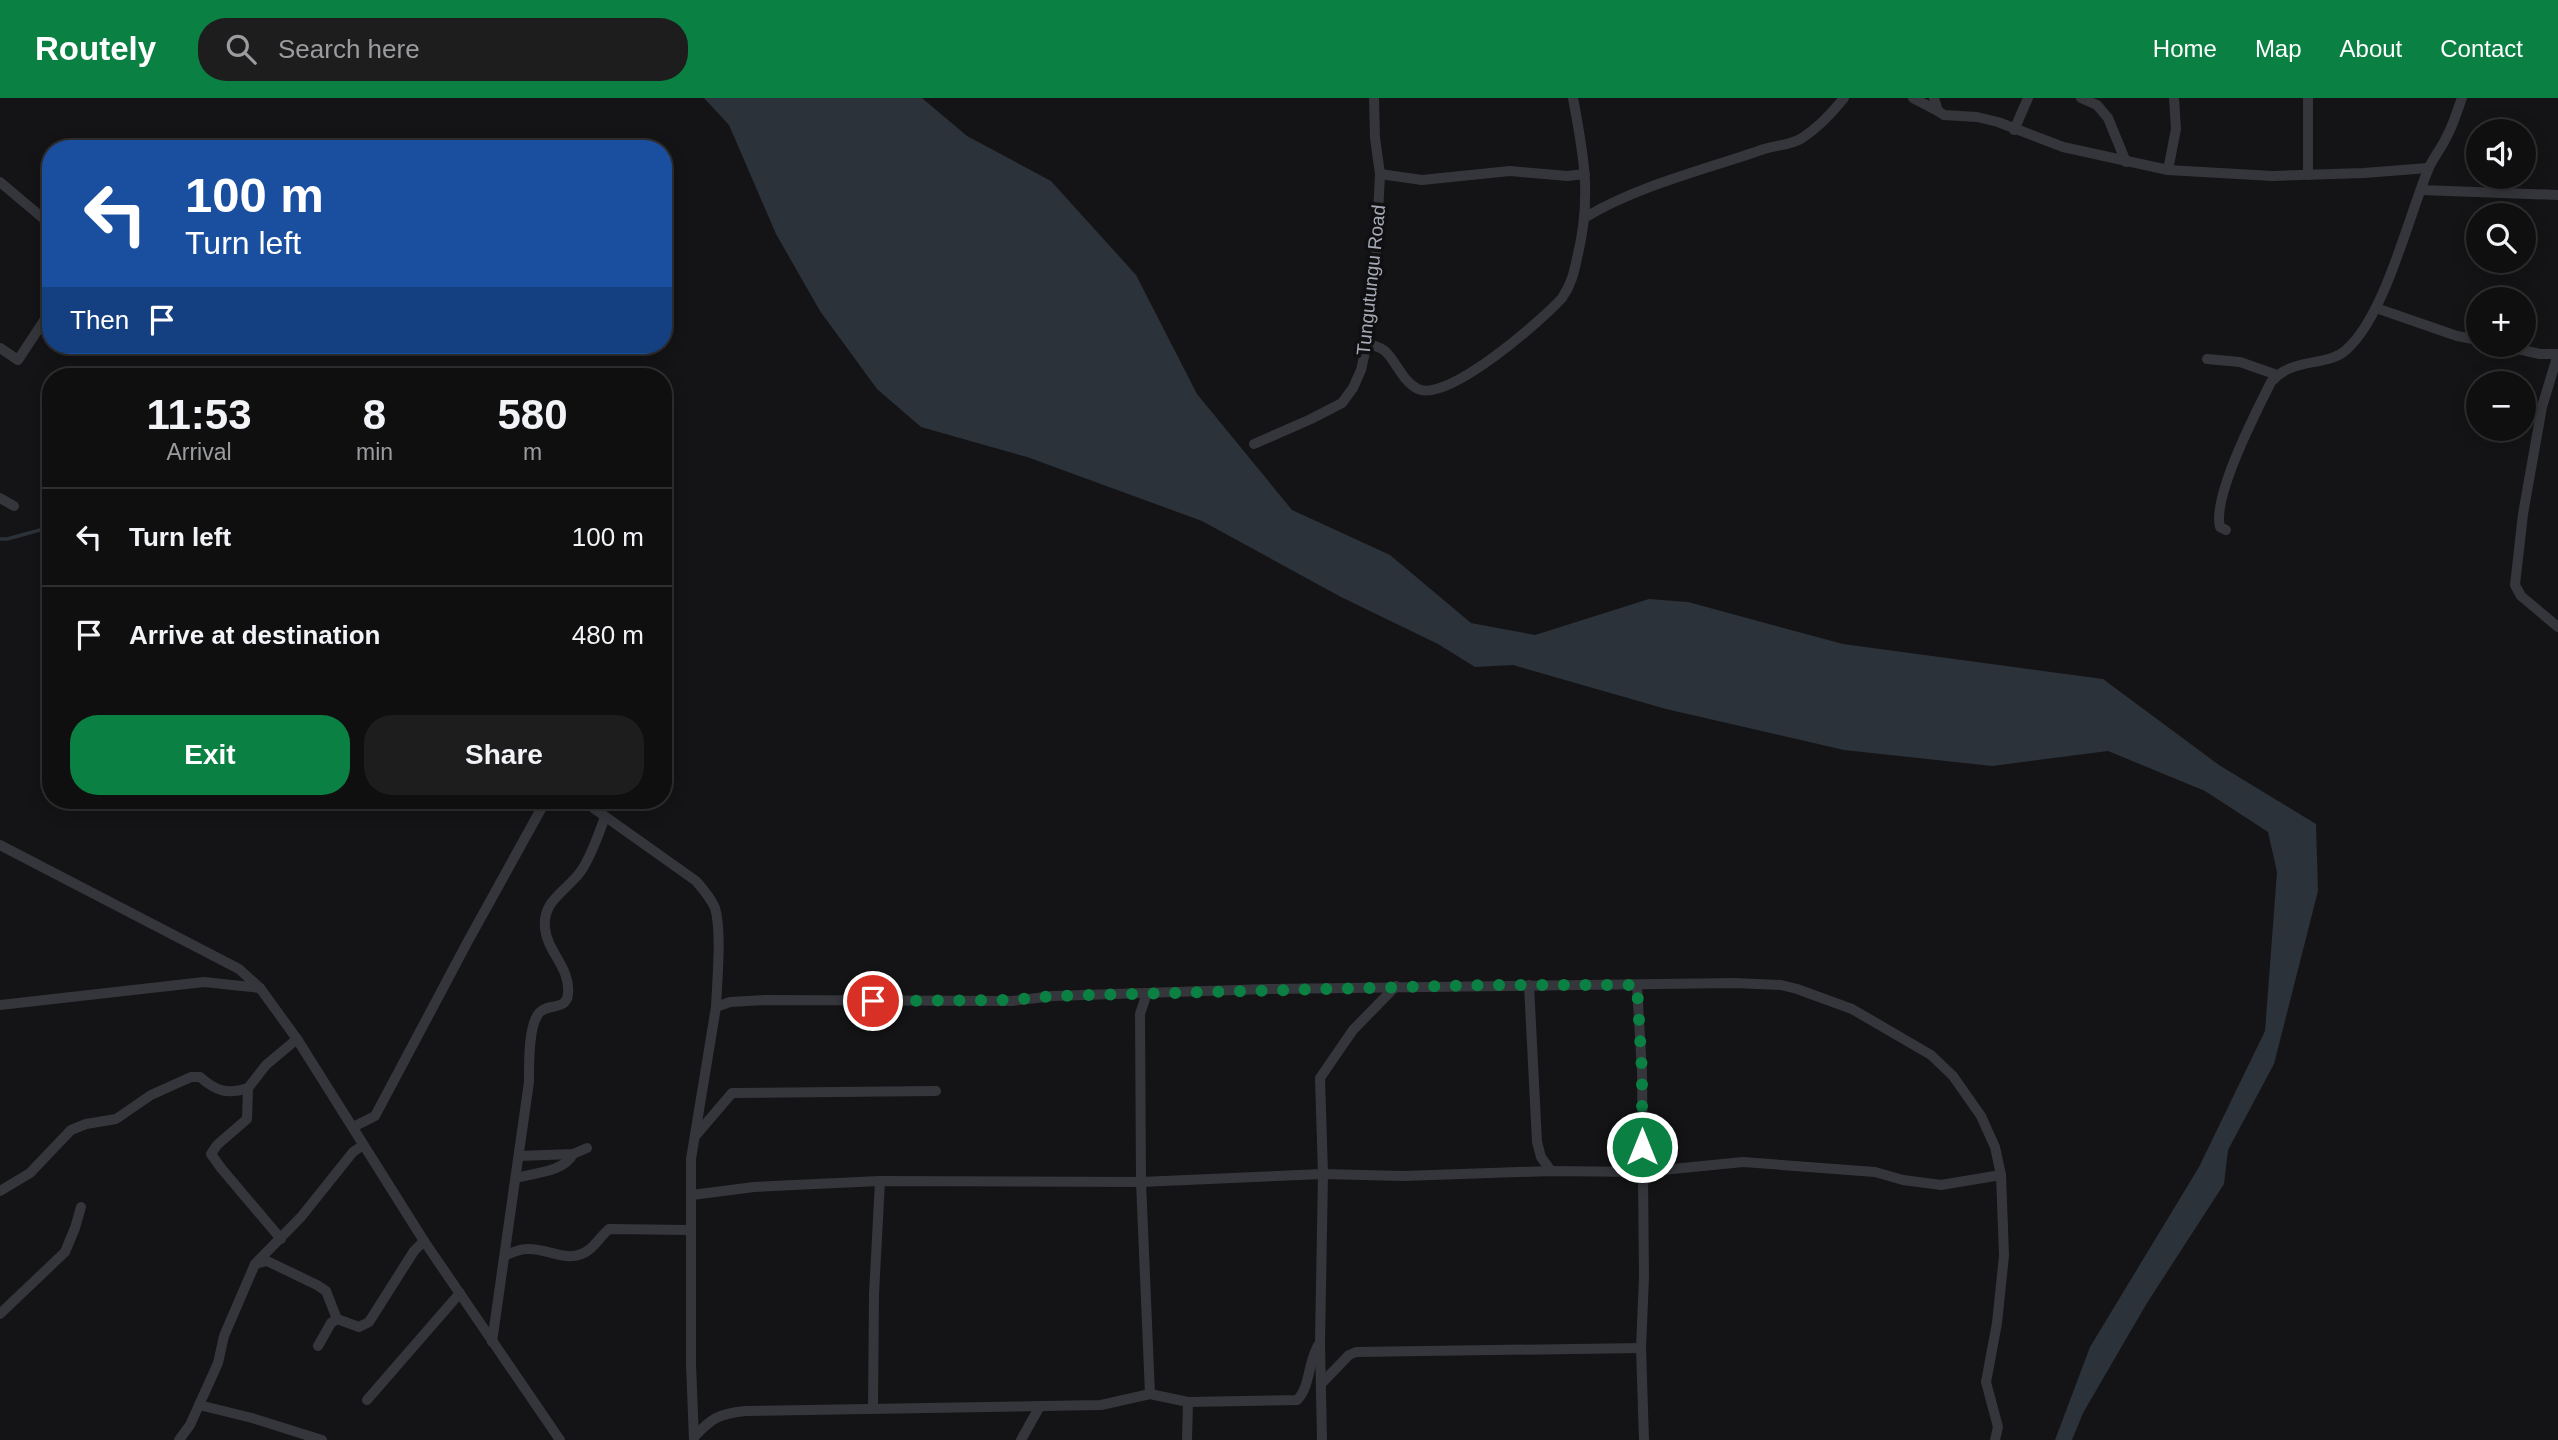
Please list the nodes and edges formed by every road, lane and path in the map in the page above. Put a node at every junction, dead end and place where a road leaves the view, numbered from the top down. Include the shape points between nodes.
1 (1374, 98) edge
2 (1573, 98) edge
3 (1844, 98) edge
4 (1913, 98) edge
5 (1936, 98) edge
6 (2028, 98) edge
7 (2081, 98) edge
8 (2174, 98) edge
9 (2308, 98) edge
10 (2462, 98) edge
11 (1938, 111) junction
12 (2014, 130) junction
13 (2126, 162) junction
14 (2428, 168) junction
15 (2168, 170) junction
16 (1380, 174) junction
17 (1585, 174) junction
18 (2308, 175) junction
19 (0, 182) edge
20 (2421, 190) junction
21 (2558, 195) edge
22 (42, 217) edge
23 (1586, 217) junction
24 (2376, 308) junction
25 (42, 324) edge
26 (2466, 338) edge
27 (1366, 343) junction
28 (0, 348) edge
29 (2536, 353) edge
30 (2558, 354) edge
31 (2207, 359) dead end
32 (2277, 375) junction
33 (1254, 444) dead end
34 (0, 498) edge
35 (14, 506) dead end
36 (2226, 530) dead end
37 (2558, 627) edge
38 (541, 809) edge
39 (594, 809) edge
40 (605, 817) junction
41 (0, 845) edge
42 (1530, 985) junction
43 (1637, 985) junction
44 (1396, 986) junction
45 (260, 988) junction
46 (1147, 993) junction
47 (0, 1004) edge
48 (716, 1007) junction
49 (297, 1039) junction
50 (248, 1088) junction
51 (936, 1091) dead end
52 (354, 1127) junction
53 (695, 1136) junction
54 (363, 1145) junction
55 (587, 1148) dead end
56 (573, 1154) junction
57 (519, 1156) junction
58 (1551, 1171) junction
59 (1642, 1172) junction
60 (1323, 1174) junction
61 (2000, 1175) junction
62 (516, 1178) junction
63 (880, 1181) junction
64 (1142, 1182) junction
65 (0, 1191) edge
66 (692, 1195) junction
67 (81, 1207) dead end
68 (690, 1230) junction
69 (281, 1239) junction
70 (424, 1241) junction
71 (506, 1255) junction
72 (256, 1264) junction
73 (460, 1293) junction
74 (0, 1314) edge
75 (337, 1319) junction
76 (492, 1342) junction
77 (1320, 1342) junction
78 (318, 1346) dead end
79 (1641, 1348) junction
80 (1321, 1384) junction
81 (1150, 1394) junction
82 (367, 1400) dead end
83 (1188, 1402) junction
84 (199, 1405) junction
85 (1040, 1406) junction
86 (873, 1409) junction
87 (694, 1438) edge
88 (179, 1440) edge
89 (322, 1440) edge
90 (559, 1440) edge
91 (1021, 1440) edge
92 (1187, 1440) edge
93 (1322, 1440) edge
94 (1644, 1440) edge
95 (1994, 1440) edge

1 - 16 street, Tungutungu Road
2 - 17 street
3 - 23 street via 1800,139 1659,185
4 - 11 street
5 - 11 street
6 - 12 street
7 - 13 street via 2097,105 2108,118
8 - 15 street via 2175,129
9 - 18 street
10 - 14 street via 2448,136
11 - 12 street via 1944,116 1998,122
12 - 13 street
13 - 15 street
14 - 18 street
14 - 20 street
15 - 18 street
16 - 17 street via 1422,180 1510,171
16 - 27 street, Tungutungu Road
17 - 23 street
19 - 22 street
20 - 21 street
20 - 24 street
23 - 27 street via 1573,275 1562,298 1498,355 1464,375 1433,390 1418,389 1385,352
24 - 26 street
24 - 32 street via 2347,349
25 - 28 street via 18,360
27 - 33 street, Tungutungu Road via 1361,370 1342,403
29 - 30 street
30 - 37 street via 2542,407 2515,585 2521,596
31 - 32 street via 2241,362
32 - 36 street via 2225,489 2219,521
34 - 35 street
38 - 52 street via 375,1116
39 - 40 street
40 - 48 street via 696,881 709,897 717,929
40 - 57 street via 580,872 555,895 546,914 549,943 563,967 568,994 558,1007 538,1014 533,1026
41 - 45 street via 239,969
42 - 43 street
42 - 44 street
42 - 58 street via 1536,1142
43 - 59 street
43 - 61 street via 1781,985 1852,1009 1931,1055 1953,1076 1981,1116 1995,1147
44 - 46 street
44 - 60 street via 1353,1030 1320,1078
45 - 47 street via 204,982
45 - 49 street
46 - 48 street via 1012,1000 765,1000
46 - 64 street via 1140,1014
48 - 53 street
49 - 50 street via 266,1065
49 - 52 street
50 - 65 street via 216,1091 200,1077 191,1077 116,1119 71,1130 30,1172
50 - 69 street via 247,1119 211,1154
51 - 53 street via 732,1093
52 - 54 street
53 - 66 street
54 - 69 street
54 - 70 street
55 - 56 street
56 - 57 street
56 - 62 street via 562,1166
57 - 62 street
58 - 59 street
58 - 60 street
59 - 61 street via 1743,1162 1875,1172 1941,1185
59 - 79 street
60 - 64 street
60 - 77 street
61 - 95 street via 2004,1256 1986,1382 1998,1427
62 - 71 street
63 - 64 street
63 - 66 street
63 - 86 street
64 - 81 street
66 - 68 street
67 - 74 street via 65,1252
68 - 71 street via 609,1229 590,1250 573,1256 530,1248
68 - 87 street
69 - 72 street
70 - 73 street
70 - 75 street via 369,1322 359,1327
71 - 76 street
72 - 75 street via 267,1261 326,1291
72 - 84 street
73 - 76 street
73 - 82 street
75 - 78 street
76 - 90 street
77 - 80 street
77 - 83 street via 1310,1361 1307,1385 1297,1400
79 - 80 street via 1356,1352
79 - 94 street
80 - 93 street
81 - 83 street
81 - 85 street via 1101,1405
83 - 92 street
84 - 88 street
84 - 89 street
85 - 86 street
85 - 91 street
86 - 87 street via 723,1413

